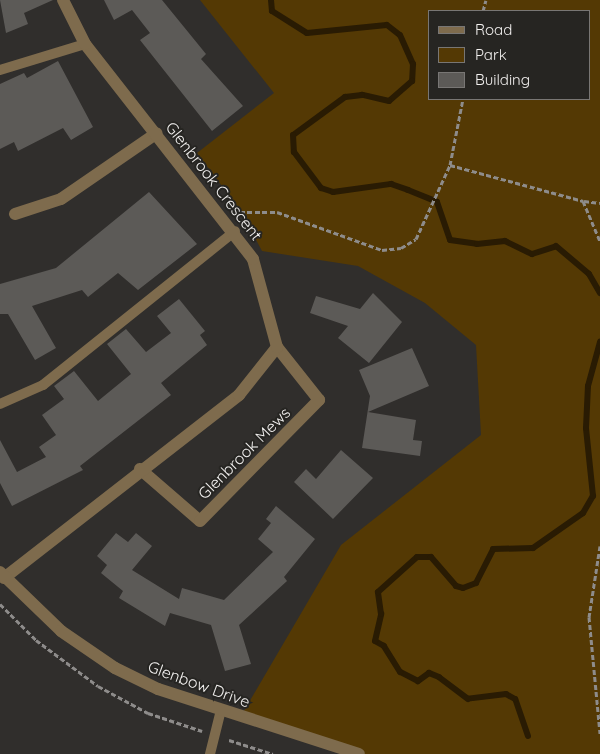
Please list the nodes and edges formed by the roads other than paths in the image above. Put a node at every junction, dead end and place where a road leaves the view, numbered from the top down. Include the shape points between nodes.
1 (63, 0) edge
2 (85, 44) junction
3 (0, 70) edge
4 (157, 133) junction
5 (15, 214) dead end
6 (235, 231) junction
7 (277, 347) junction
8 (0, 404) edge
9 (140, 469) junction
10 (2, 575) edge
11 (221, 710) junction
12 (210, 754) edge
13 (359, 754) edge

1 - 2 street, Glenbrook Crescent
2 - 3 lane
2 - 4 street, Glenbrook Crescent
4 - 5 street via 61,199
4 - 6 street, Glenbrook Crescent
6 - 7 street, Glenbrook Crescent via 253,258
6 - 8 lane via 43,385
7 - 9 street via 239,395
7 - 9 street, Glenbrook Mews via 319,400 200,521
9 - 10 street
10 - 11 street, Glenbow Drive via 61,632 115,668 158,689
11 - 12 lane
11 - 13 street, Glenbow Drive

